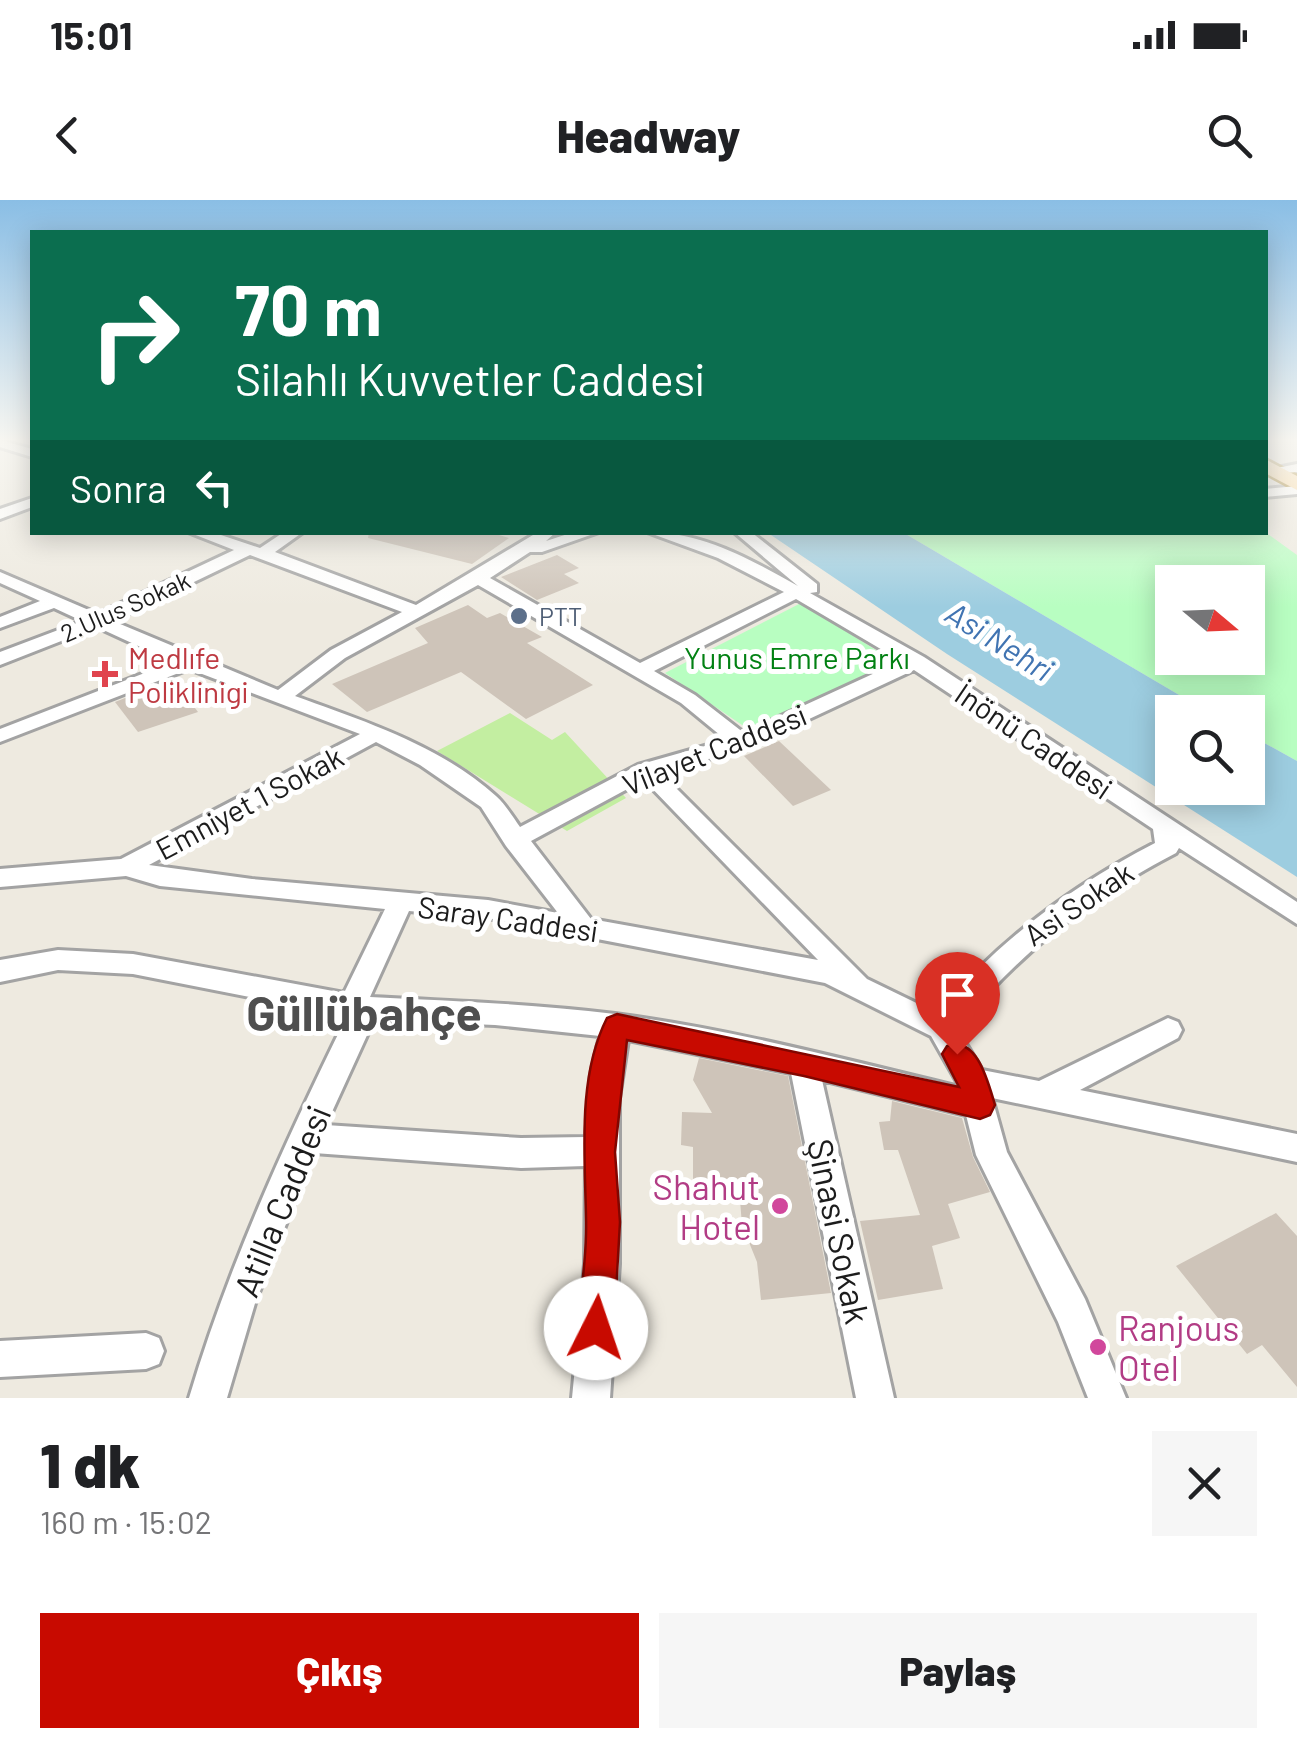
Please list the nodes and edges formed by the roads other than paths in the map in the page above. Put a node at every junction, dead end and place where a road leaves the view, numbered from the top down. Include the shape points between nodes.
1 (30, 503) edge
2 (0, 514) edge
3 (205, 535) edge
4 (290, 535) edge
5 (539, 535) edge
6 (573, 535) edge
7 (665, 535) edge
8 (745, 535) edge
9 (256, 551) junction
10 (505, 561) junction
11 (0, 576) edge
12 (478, 578) junction
13 (797, 592) junction
14 (54, 602) junction
15 (419, 612) junction
16 (100, 620) junction
17 (0, 623) edge
18 (864, 631) junction
19 (0, 659) edge
20 (192, 661) junction
21 (917, 662) junction
22 (639, 671) junction
23 (281, 698) junction
24 (0, 736) edge
25 (372, 736) junction
26 (742, 742) junction
27 (646, 770) junction
28 (1164, 827) junction
29 (514, 840) junction
30 (126, 867) junction
31 (0, 878) edge
32 (401, 902) junction
33 (1297, 915) edge
34 (583, 927) junction
35 (0, 970) edge
36 (860, 986) junction
37 (358, 1007) junction
38 (617, 1026) junction
39 (941, 1028) junction
40 (1168, 1030) dead end
41 (804, 1063) junction
42 (976, 1093) junction
43 (1040, 1095) junction
44 (303, 1138) junction
45 (1297, 1148) edge
46 (599, 1152) junction
47 (146, 1351) dead end
48 (0, 1358) edge
49 (208, 1398) edge
50 (591, 1398) edge
51 (875, 1398) edge
52 (1106, 1398) edge

1 - 2 street
3 - 9 street
4 - 9 street, 2.Ulus Sokak
5 - 10 street
6 - 10 street
7 - 13 street, İnönü Caddesi via 711,548
8 - 18 street
9 - 15 street
9 - 16 street, 2.Ulus Sokak
10 - 12 street
11 - 14 street
12 - 15 street
12 - 22 street
13 - 18 street, İnönü Caddesi
13 - 22 street
14 - 16 street
14 - 17 street
15 - 23 street via 338,654
16 - 19 street, 2.Ulus Sokak
16 - 20 street
18 - 21 street, İnönü Caddesi
20 - 23 street
20 - 24 street
21 - 26 street, Vilayet Caddesi
21 - 28 street, İnönü Caddesi
22 - 26 street via 688,698
23 - 25 street
25 - 29 street via 428,760 489,802
25 - 30 street, Emniyet 1 Sokak
26 - 27 street, Vilayet Caddesi
27 - 29 street, Vilayet Caddesi
27 - 36 street
28 - 33 street, İnönü Caddesi
28 - 39 street, Asi Sokak via 1168,847 1053,912 990,967
29 - 34 street
30 - 31 street, Saray Caddesi
30 - 32 street, Saray Caddesi
32 - 34 street, Saray Caddesi
32 - 37 street, Atilla Caddesi
34 - 36 street, Saray Caddesi via 830,974
35 - 37 street via 58,960 133,964
36 - 39 street, Saray Caddesi
37 - 38 street
37 - 44 street, Atilla Caddesi
38 - 41 street
38 - 46 street
39 - 42 street
40 - 43 street
41 - 42 street
41 - 51 street, Şinasi Sokak
42 - 43 street
42 - 52 street via 992,1155 1072,1312
43 - 45 street
44 - 46 street
44 - 49 street, Atilla Caddesi
46 - 50 street via 603,1222
47 - 48 street

